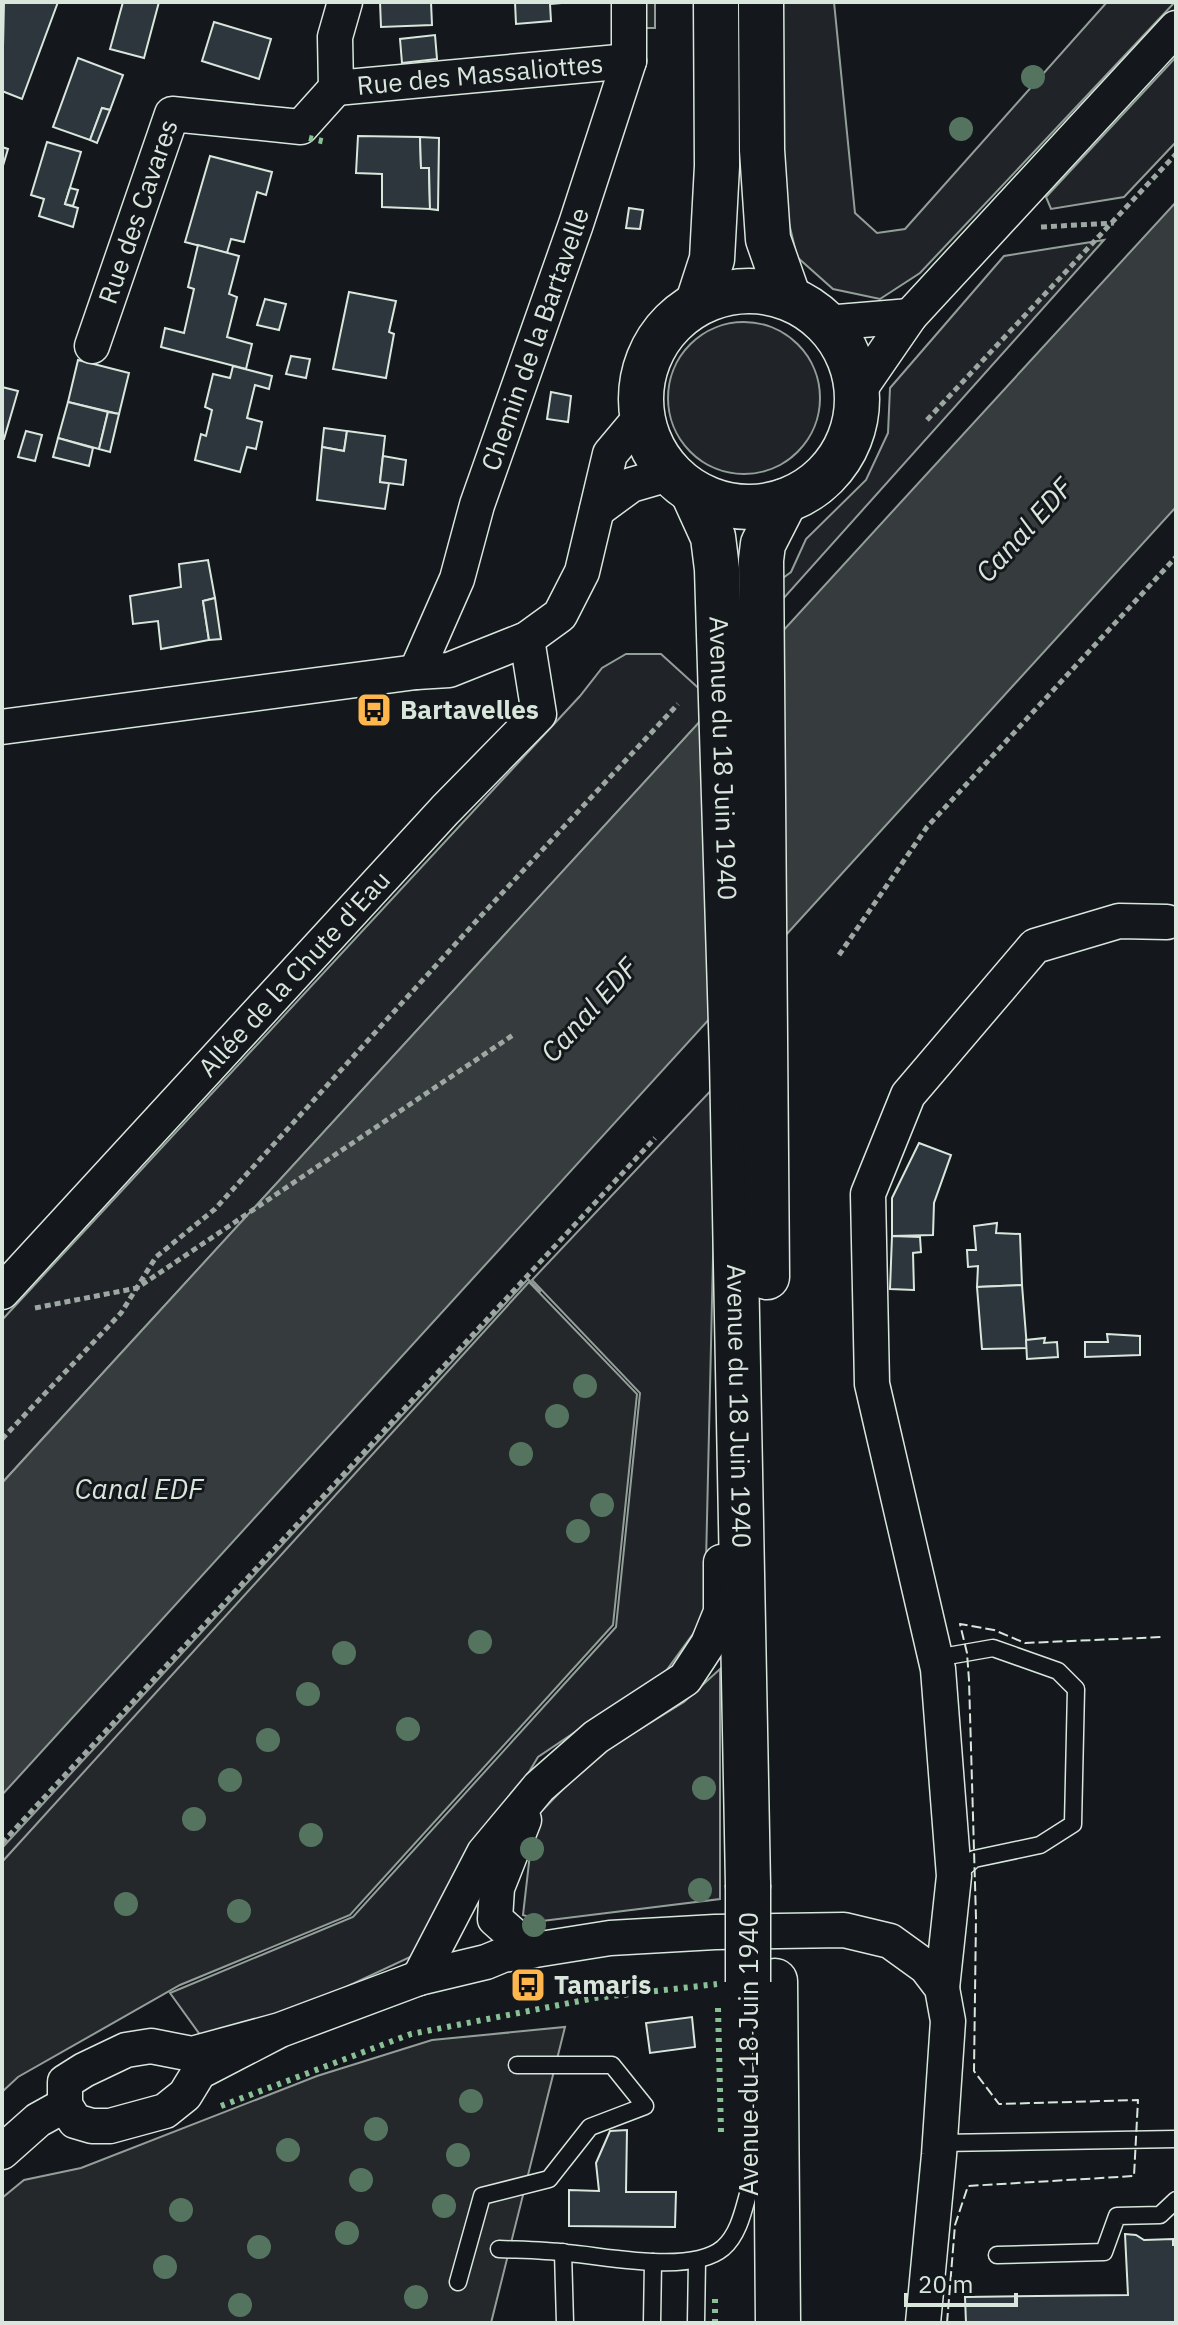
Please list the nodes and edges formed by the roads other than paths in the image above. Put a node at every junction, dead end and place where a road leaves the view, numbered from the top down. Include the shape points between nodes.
1 (345, 2) edge
2 (629, 2) edge
3 (716, 2) edge
4 (761, 2) edge
5 (1176, 28) edge
6 (629, 61) junction
7 (336, 88) junction
8 (788, 296) junction
9 (698, 302) junction
10 (910, 316) junction
11 (826, 323) junction
12 (92, 346) dead end
13 (857, 393) junction
14 (641, 417) junction
15 (681, 484) junction
16 (785, 501) junction
17 (597, 510) junction
18 (527, 639) junction
19 (416, 672) junction
20 (2, 727) edge
21 (1171, 922) edge
22 (736, 1246) junction
23 (14, 1300) edge
24 (936, 1658) junction
25 (539, 1787) junction
26 (954, 1876) junction
27 (761, 1886) junction
28 (531, 1951) junction
29 (419, 1978) junction
30 (942, 1988) junction
31 (196, 2063) junction
32 (517, 2065) dead end
33 (65, 2105) junction
34 (1176, 2139) edge
35 (940, 2143) junction
36 (2, 2152) edge
37 (764, 2192) junction
38 (1176, 2200) edge
39 (499, 2249) dead end
40 (563, 2252) junction
41 (997, 2255) dead end
42 (697, 2260) junction
43 (653, 2262) junction
44 (458, 2282) dead end
45 (565, 2323) edge
46 (652, 2323) edge
47 (696, 2323) edge
48 (750, 2323) edge
49 (778, 2323) edge
50 (794, 2323) edge
51 (923, 2323) edge

1 - 7 street, Rue des Massaliottes via 335,37
2 - 6 street, Chemin de la Bartavelle
3 - 9 main road via 712,259
4 - 8 main road via 768,239
5 - 10 street
6 - 7 street, Rue des Massaliottes
6 - 19 street, Chemin de la Bartavelle via 477,505 457,579
7 - 12 street, Rue des Cavares via 301,127 172,114
8 - 9 main road via 727,291
8 - 11 main road
9 - 14 main road via 671,322 650,350 641,383
10 - 11 street
10 - 13 street
11 - 13 main road via 850,359
13 - 16 main road via 854,427 839,459 816,485
14 - 15 main road via 651,448
14 - 17 street via 610,454
15 - 16 main road via 723,505 754,508
15 - 17 street via 631,485
15 - 22 main road, Avenue du 18 Juin 1940 via 713,537 717,569
16 - 27 main road, Avenue du 18 Juin 1940 via 763,544 761,560
17 - 18 street via 582,572 560,615
18 - 19 street via 449,670
18 - 23 street, Allée de la Chute d'Eau via 539,714 435,822
19 - 20 street
21 - 24 street via 1119,921 1035,946 908,1095 868,1194 872,1384
22 - 25 street via 725,1399 721,1612 685,1679 596,1737
22 - 27 main road, Avenue du 18 Juin 1940
24 - 26 street
24 - 26 lane via 993,1648 1058,1671 1076,1689 1073,1824 1040,1845 974,1859
25 - 28 street via 497,1888 495,1919
25 - 29 street via 484,1853
26 - 30 street
27 - 37 main road, Avenue du 18 Juin 1940, bridge
28 - 29 street
28 - 30 street via 625,1937 844,1930 890,1941 926,1967
29 - 31 street
30 - 35 street via 948,2021
31 - 33 street via 151,2046 126,2050 65,2082
31 - 33 street via 185,2095 154,2115 92,2126 75,2121
32 - 44 lane via 612,2065 645,2106 590,2127 549,2179 482,2196
33 - 36 street via 38,2120
34 - 35 lane
35 - 51 street
37 - 42 lane via 723,2248
37 - 48 main road, Avenue du 18 Juin 1940
37 - 49 main road, Avenue du 18 Juin 1940
37 - 50 street
38 - 41 lane via 1160,2215 1117,2216 1104,2252
39 - 40 lane
40 - 43 lane
40 - 45 lane
42 - 43 lane
42 - 47 lane
43 - 46 lane

